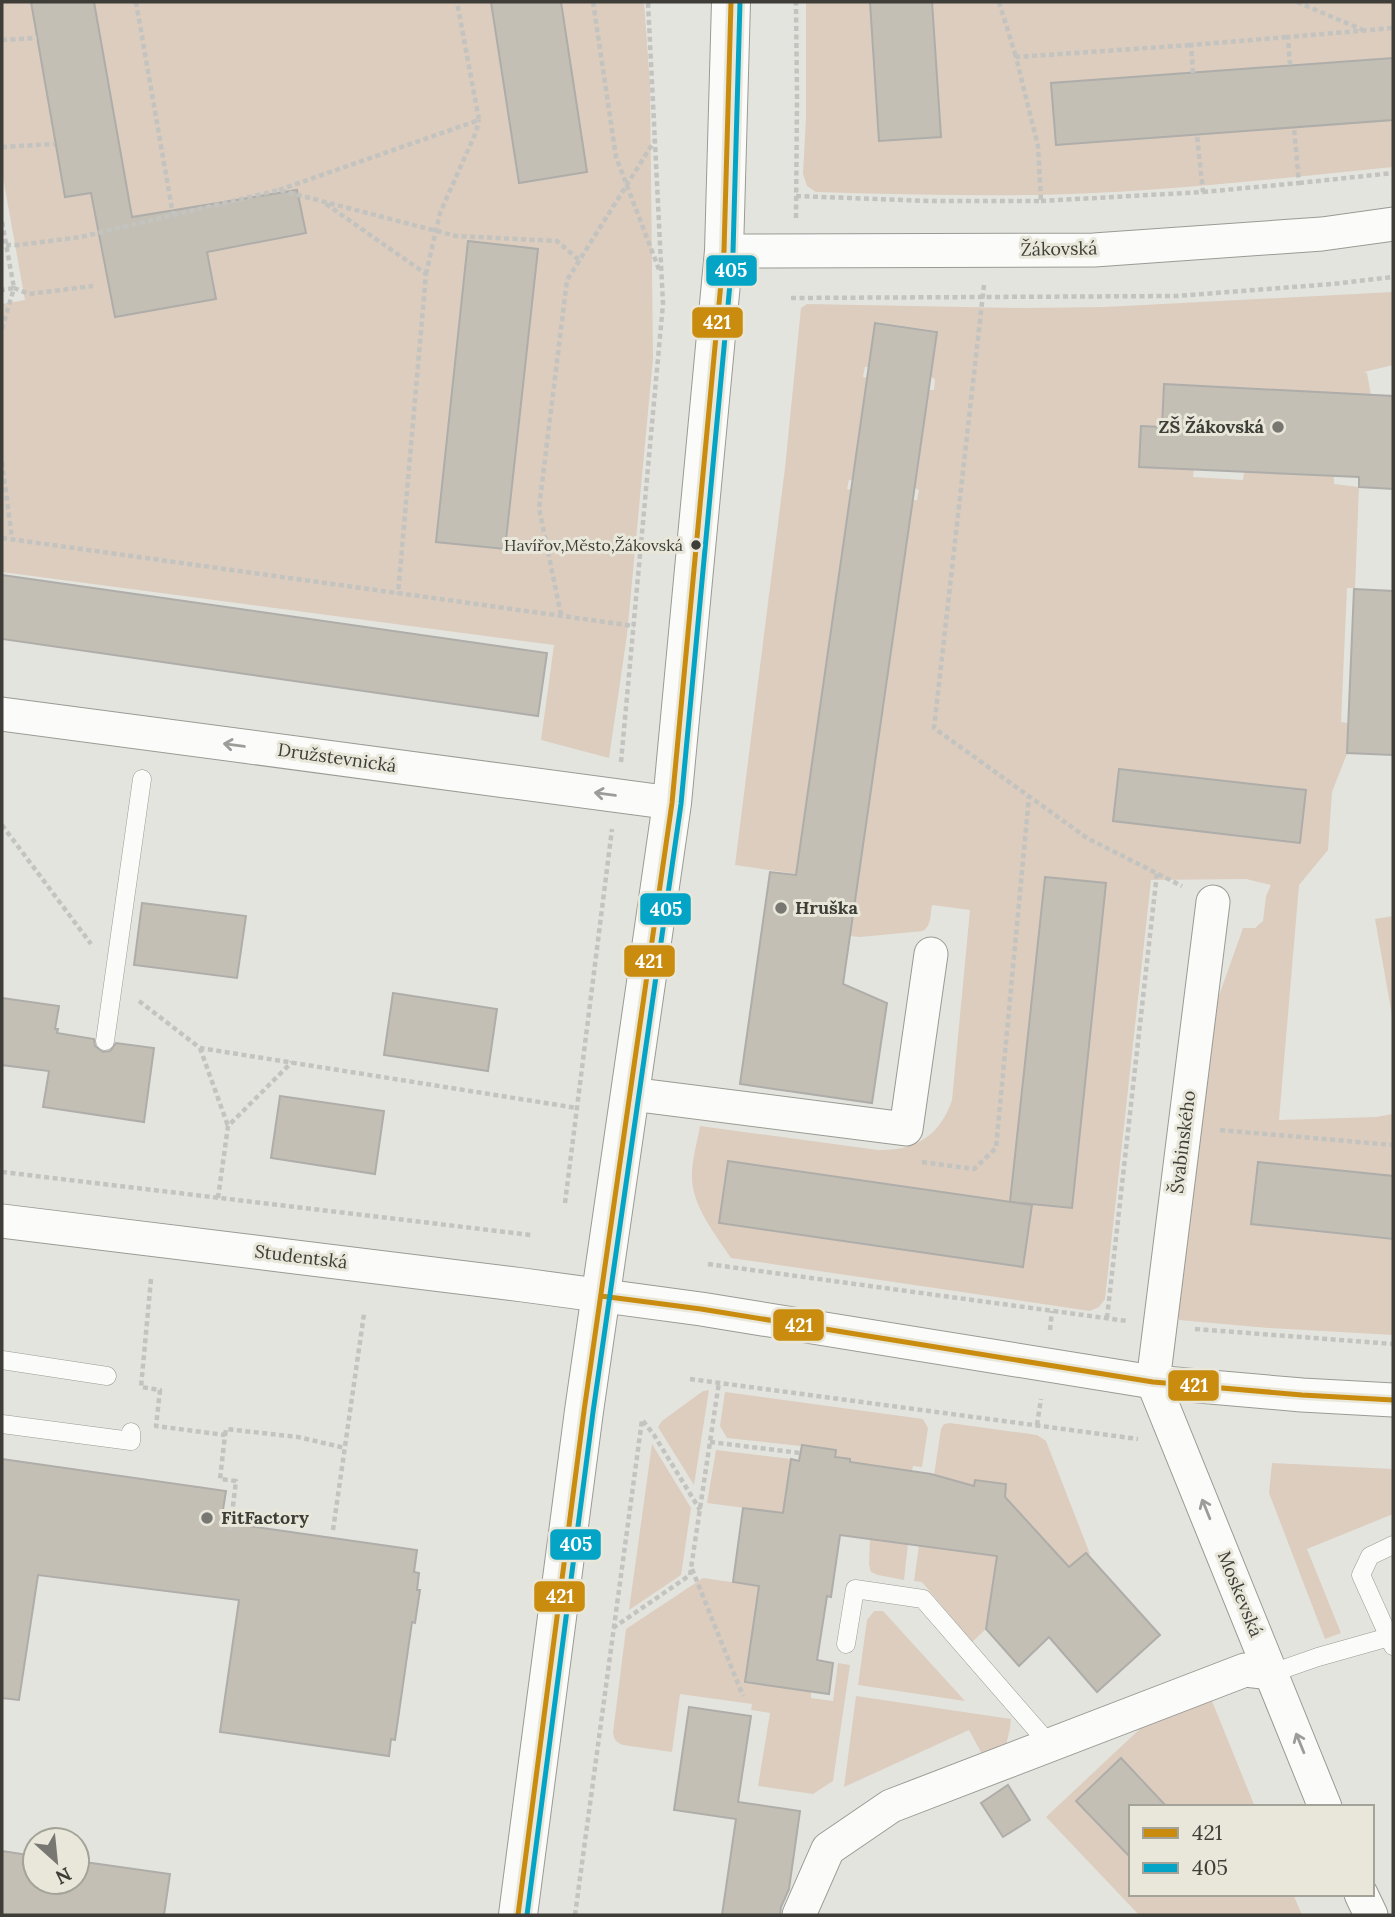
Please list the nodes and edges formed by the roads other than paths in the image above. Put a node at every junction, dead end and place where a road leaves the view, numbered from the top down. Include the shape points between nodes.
1 (731, 2) edge
2 (1393, 224) edge
3 (724, 251) junction
4 (2, 714) edge
5 (142, 779) dead end
6 (672, 803) junction
7 (1213, 902) road end
8 (932, 954) dead end
9 (104, 1041) dead end
10 (631, 1094) junction
11 (2, 1221) edge
12 (601, 1296) junction
13 (2, 1360) edge
14 (107, 1376) dead end
15 (1153, 1382) junction
16 (1393, 1400) edge
17 (2, 1424) edge
18 (122, 1440) dead end
19 (1393, 1545) edge
20 (1391, 1642) edge
21 (846, 1644) dead end
22 (1272, 1673) junction
23 (1050, 1745) junction
24 (1324, 1805) edge
25 (1362, 1896) edge
26 (518, 1915) edge
27 (799, 1915) edge
28 (1371, 1915) edge

1 - 3 street
2 - 3 street, Žákovská via 1321,234 1094,250
3 - 6 street
6 -> 4 street, Družstevnická
5 - 9 lane
6 - 10 street
7 - 15 street, Švabinského
8 - 10 street via 906,1129
10 - 12 street
11 - 12 street, Studentská
12 - 15 street, Studentská
12 - 26 street
13 - 14 lane
15 - 16 street, Studentská
22 -> 15 street, Moskevská
17 - 18 lane
19 - 20 lane via 1370,1556 1361,1575
20 - 22 lane via 1318,1657
21 - 23 lane via 855,1589 923,1599
22 - 23 street via 1245,1670
24 -> 22 street, Moskevská
23 - 27 street via 891,1806 828,1849
25 - 28 street

